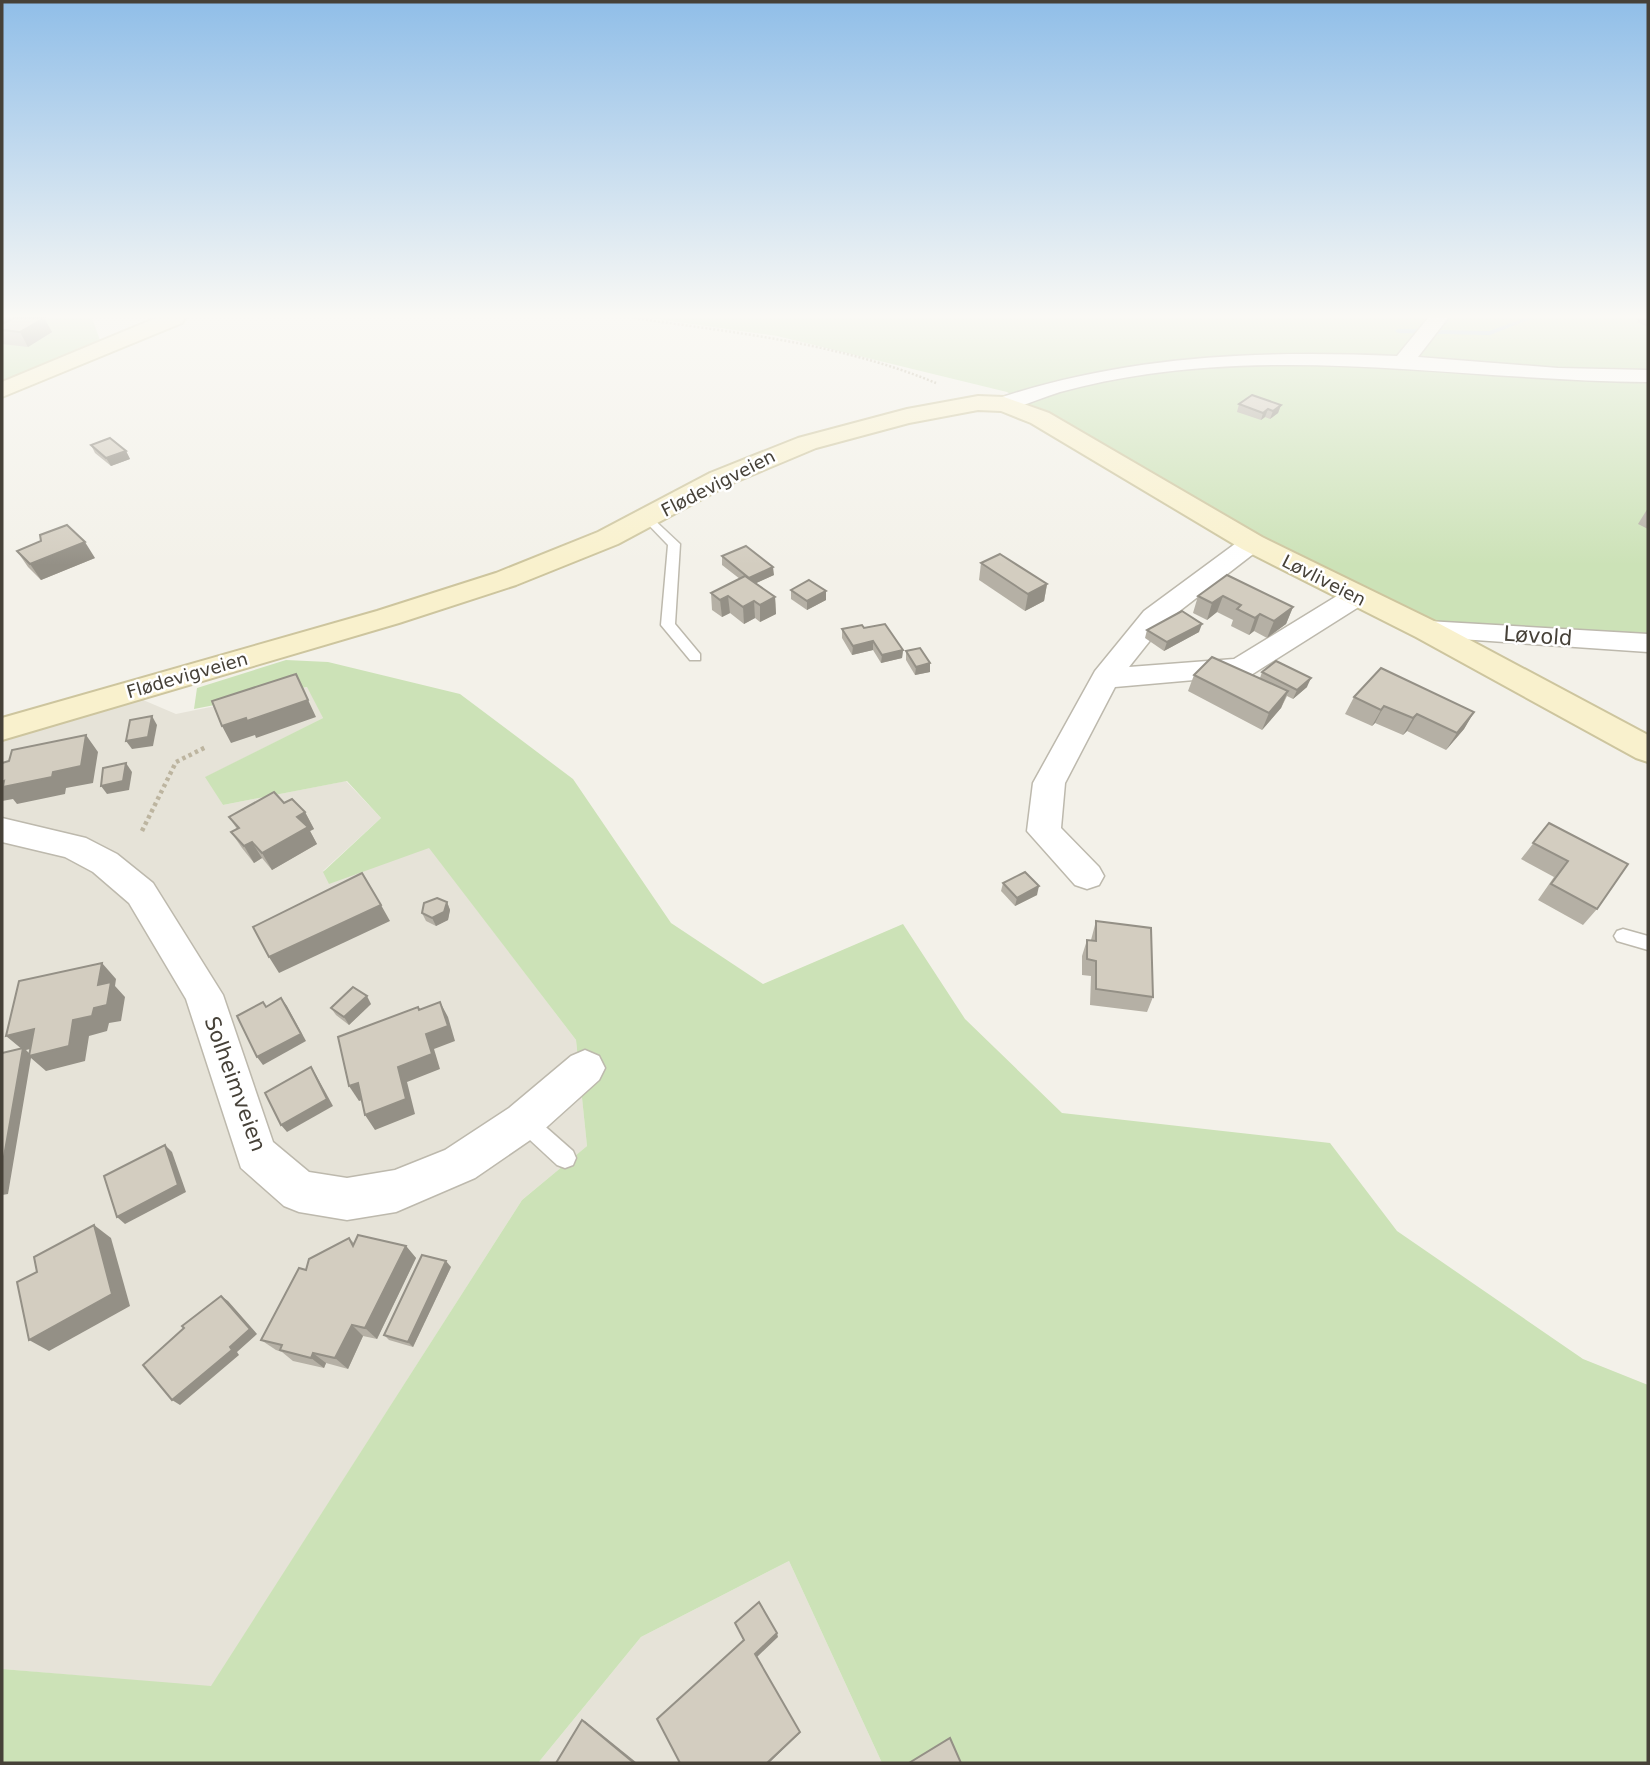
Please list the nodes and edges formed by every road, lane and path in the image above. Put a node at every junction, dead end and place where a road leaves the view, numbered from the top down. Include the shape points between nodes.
1 (982, 400) edge
2 (1006, 400) edge
3 (991, 404) junction
4 (649, 519) junction
5 (1252, 543) junction
6 (1355, 597) junction
7 (1427, 631) junction
8 (1648, 643) edge
9 (695, 657) dead end
10 (1105, 678) junction
11 (2, 729) edge
12 (206, 747) dead end
13 (1648, 750) edge
14 (2, 830) edge
15 (142, 831) dead end
16 (1087, 876) dead end
17 (1623, 936) dead end
18 (1648, 943) edge
19 (585, 1069) dead end
20 (524, 1121) junction
21 (565, 1158) dead end

1 - 3 path
2 - 3 street, Flødevigveien
3 - 4 main road, Flødevigveien via 894,420 778,453 719,479
3 - 5 main road, Løvliveien via 1040,418
4 - 9 lane via 674,544 668,625
4 - 11 main road, Flødevigveien via 506,579
5 - 6 main road, Løvliveien
5 - 10 street via 1154,617
6 - 7 main road, Løvliveien
6 - 10 street via 1241,668
7 - 8 street, Løvold
7 - 13 main road, Løvliveien
10 - 16 street via 1049,783 1044,831
12 - 15 path via 176,762
14 - 20 street, Solheimveien via 74,847 105,863 141,893 204,995 256,1154 299,1191 347,1199 396,1191 460,1164
17 - 18 lane
19 - 20 street, Solheimveien
20 - 21 lane

